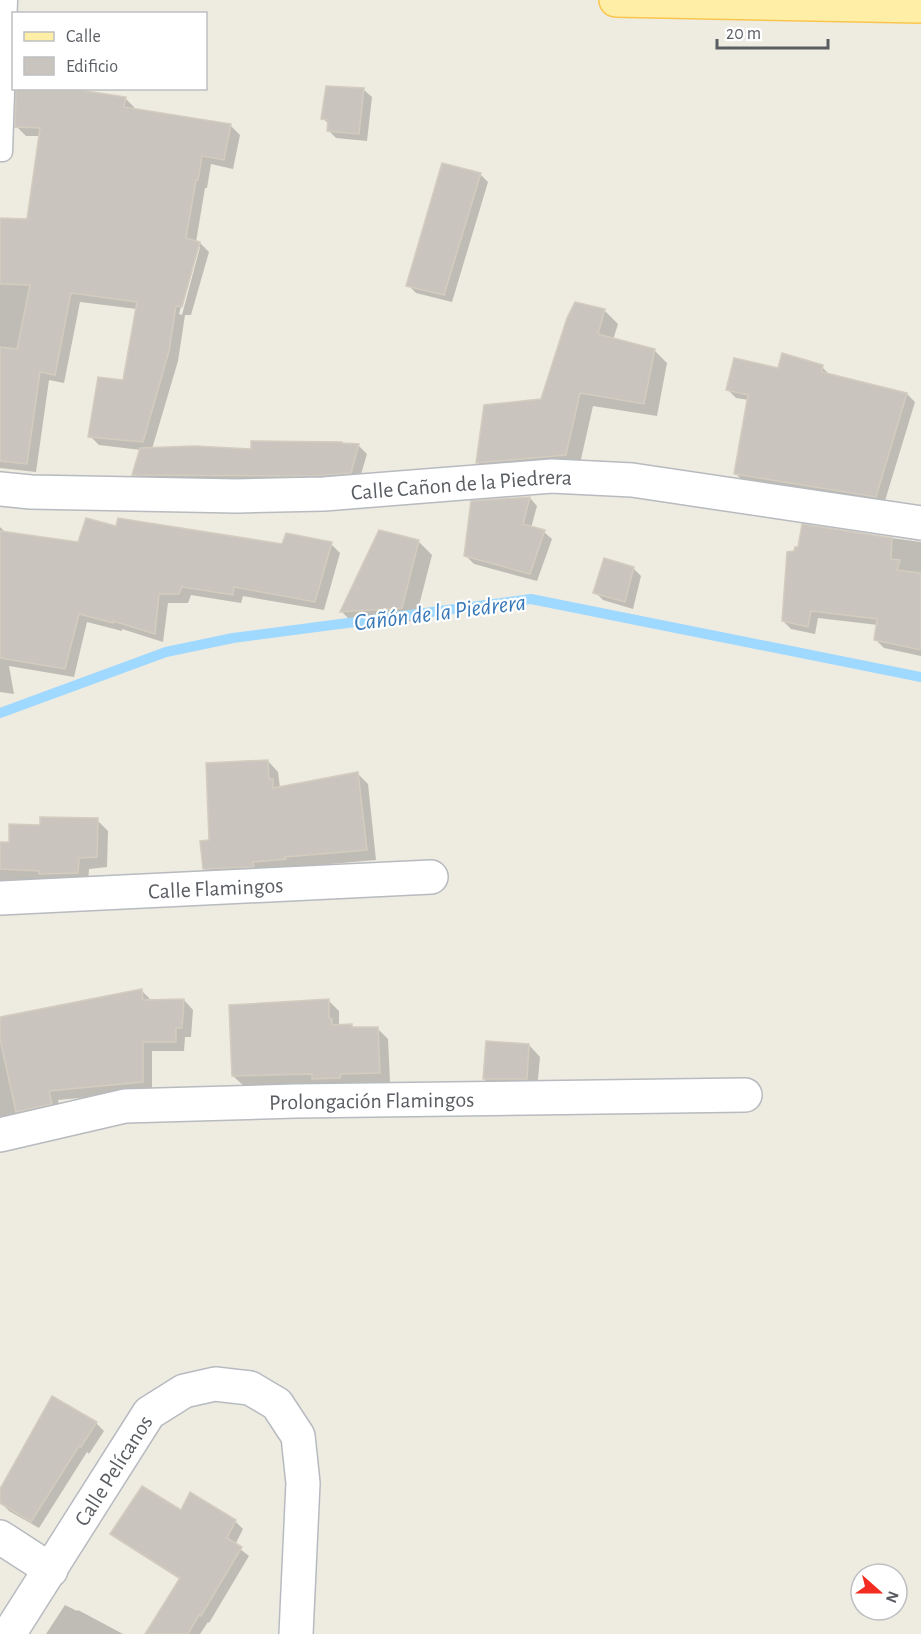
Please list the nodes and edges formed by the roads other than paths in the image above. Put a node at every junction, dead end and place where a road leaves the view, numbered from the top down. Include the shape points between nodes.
1 (8, 0) edge
2 (616, 0) edge
3 (921, 6) edge
4 (3, 67) edge
5 (0, 152) edge
6 (0, 489) edge
7 (921, 523) edge
8 (430, 877) dead end
9 (0, 898) edge
10 (745, 1095) dead end
11 (0, 1136) edge
12 (0, 1537) edge
13 (51, 1570) junction
14 (9, 1634) edge
15 (296, 1634) edge

1 - 4 lane
2 - 3 main road
4 - 5 lane
6 - 7 street, Calle Cañon de la Piedrera via 237,496 324,494 552,476 632,480
8 - 9 street, Calle Flamingos
10 - 11 street, Prolongación Flamingos via 125,1106
12 - 13 street
13 - 14 street, Calle Pelícanos
13 - 15 street, Calle Pelícanos via 150,1413 184,1391 215,1384 250,1388 277,1404 298,1436 303,1483

